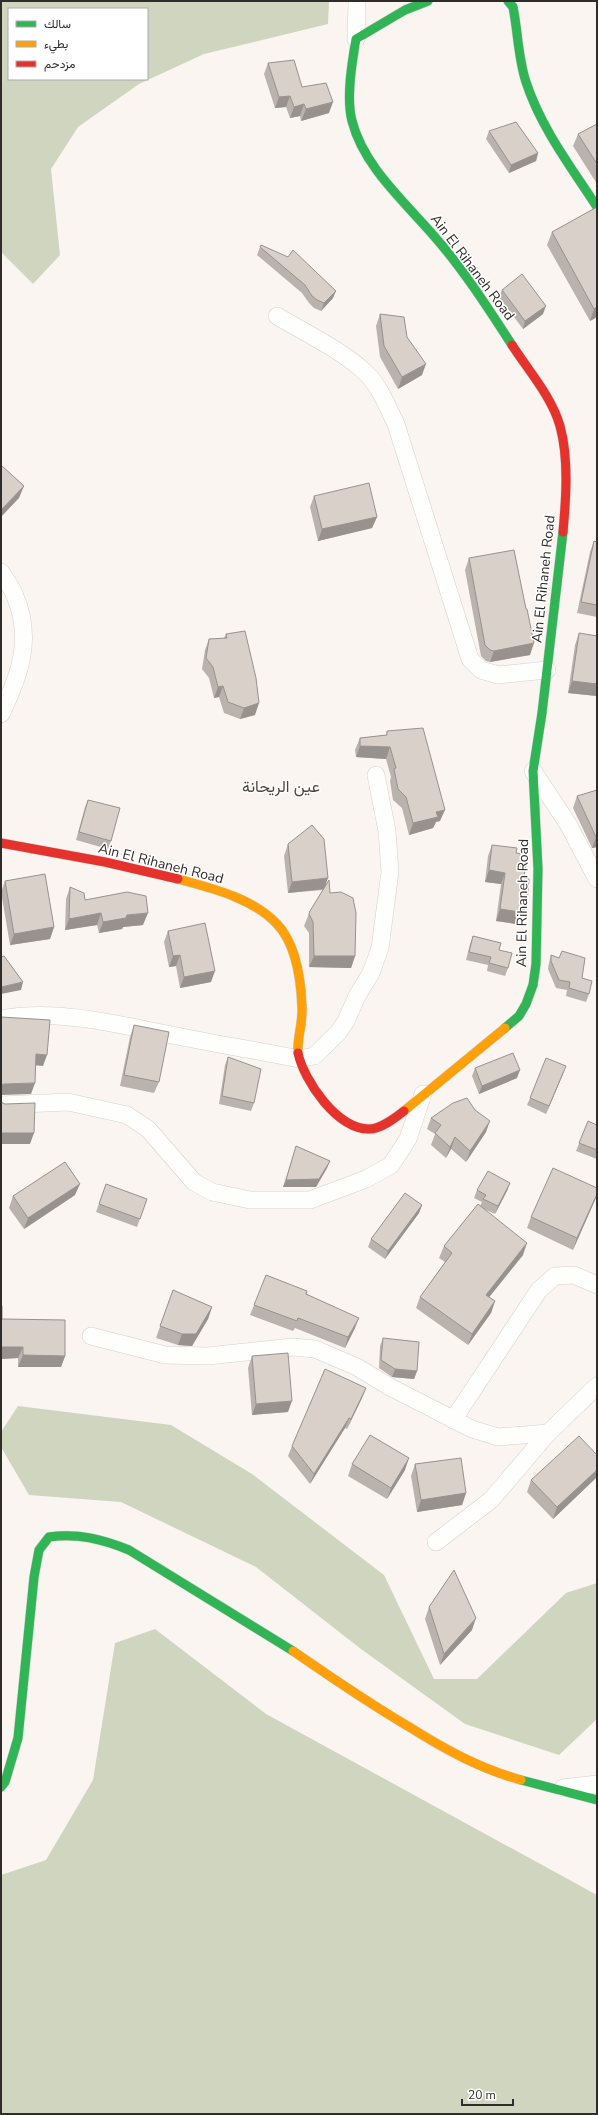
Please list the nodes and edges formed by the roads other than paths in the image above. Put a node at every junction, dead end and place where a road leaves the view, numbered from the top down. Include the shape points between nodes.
1 (357, 1) edge
2 (428, 1) edge
3 (508, 1) edge
4 (356, 38) junction
5 (597, 207) edge
6 (277, 316) dead end
7 (1, 572) edge
8 (547, 670) junction
9 (1, 714) edge
10 (533, 771) junction
11 (376, 775) dead end
12 (1, 843) edge
13 (597, 879) edge
14 (1, 1019) edge
15 (302, 1020) junction
16 (307, 1050) junction
17 (317, 1076) dead end
18 (423, 1094) junction
19 (320, 1097) junction
20 (1, 1104) edge
21 (597, 1285) edge
22 (91, 1336) dead end
23 (597, 1386) edge
24 (453, 1420) junction
25 (548, 1433) junction
26 (436, 1542) dead end
27 (597, 1784) edge
28 (1, 1787) edge
29 (556, 1789) junction
30 (597, 1800) edge

1 - 4 street
2 - 4 street via 405,10
3 - 5 street via 513,6 525,80 531,96 553,138
4 - 8 street, Ain El Rihaneh Road via 350,102 352,120 360,143 385,182 435,237 491,312 549,402 560,426 566,471 565,511
6 - 8 street via 347,358 368,375 384,399 396,424 470,659 481,670 498,675
7 - 9 street via 15,596 24,626 23,657 14,686
8 - 10 street, Ain El Rihaneh Road
10 - 13 street via 568,824
10 - 18 street, Ain El Rihaneh Road via 538,869 537,950 535,979 527,1004 519,1016
11 - 16 street via 387,831 390,872 380,948 371,973 338,1033
12 - 15 street, Ain El Rihaneh Road via 181,880 227,894 258,908 277,924 286,939 300,984
14 - 16 street via 54,1015 255,1052 276,1054
15 - 16 street, Ain El Rihaneh Road
15 - 16 street, Ain El Rihaneh Road
16 - 19 street, Ain El Rihaneh Road
17 - 19 street
18 - 19 street, Ain El Rihaneh Road via 384,1125 370,1129 354,1127 340,1118
18 - 20 street via 408,1139 391,1164 366,1179 310,1200 250,1200 212,1192 194,1182 148,1129 127,1115 68,1102
21 - 24 street via 574,1275 555,1276 539,1290
22 - 24 street via 165,1355 208,1356 293,1347 315,1349 357,1367
23 - 25 street
24 - 25 street via 498,1437
25 - 26 street via 491,1500
27 - 29 street
28 - 29 street via 5,1782 18,1738 39,1550 49,1537 65,1534 115,1543 140,1556 286,1647 357,1696 452,1753 495,1773
29 - 30 street

